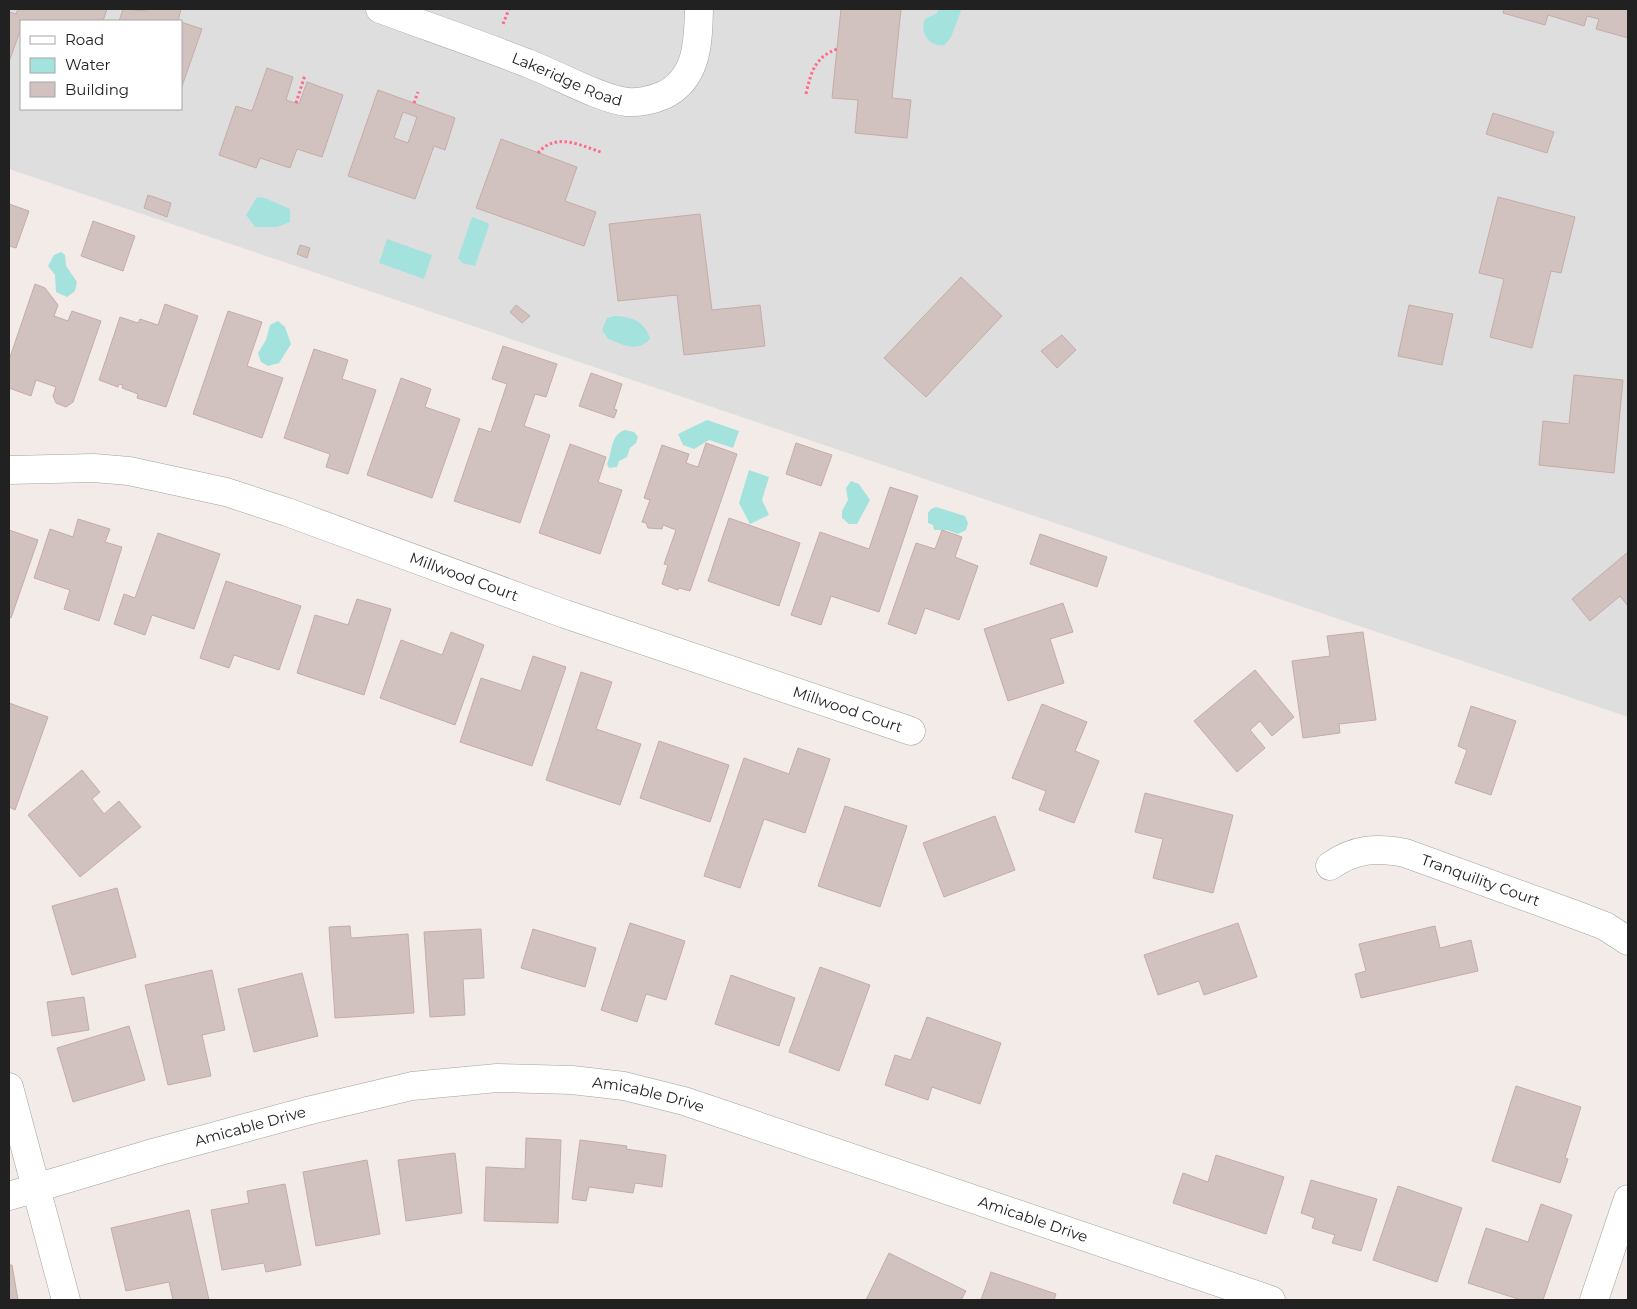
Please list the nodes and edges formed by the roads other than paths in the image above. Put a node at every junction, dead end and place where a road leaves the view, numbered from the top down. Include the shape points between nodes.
1 (380, 9) edge
2 (698, 9) edge
3 (9, 470) edge
4 (911, 731) dead end
5 (1330, 866) dead end
6 (1628, 940) edge
7 (9, 1087) edge
8 (36, 1188) junction
9 (9, 1196) edge
10 (1628, 1199) edge
11 (66, 1300) edge
12 (1271, 1300) edge
13 (1594, 1300) edge

1 - 2 street, Lakeridge Road via 627,102 659,97 685,78 698,40
3 - 4 street, Millwood Court via 94,468 129,471 226,492 565,614
5 - 6 street, Tranquility Court via 1343,856 1361,851 1382,849 1405,853 1576,914
7 - 8 street
8 - 9 street, Amicable Drive
8 - 11 street
8 - 12 street, Amicable Drive via 302,1112 412,1086 497,1078 572,1080 624,1086 684,1101
10 - 13 street

